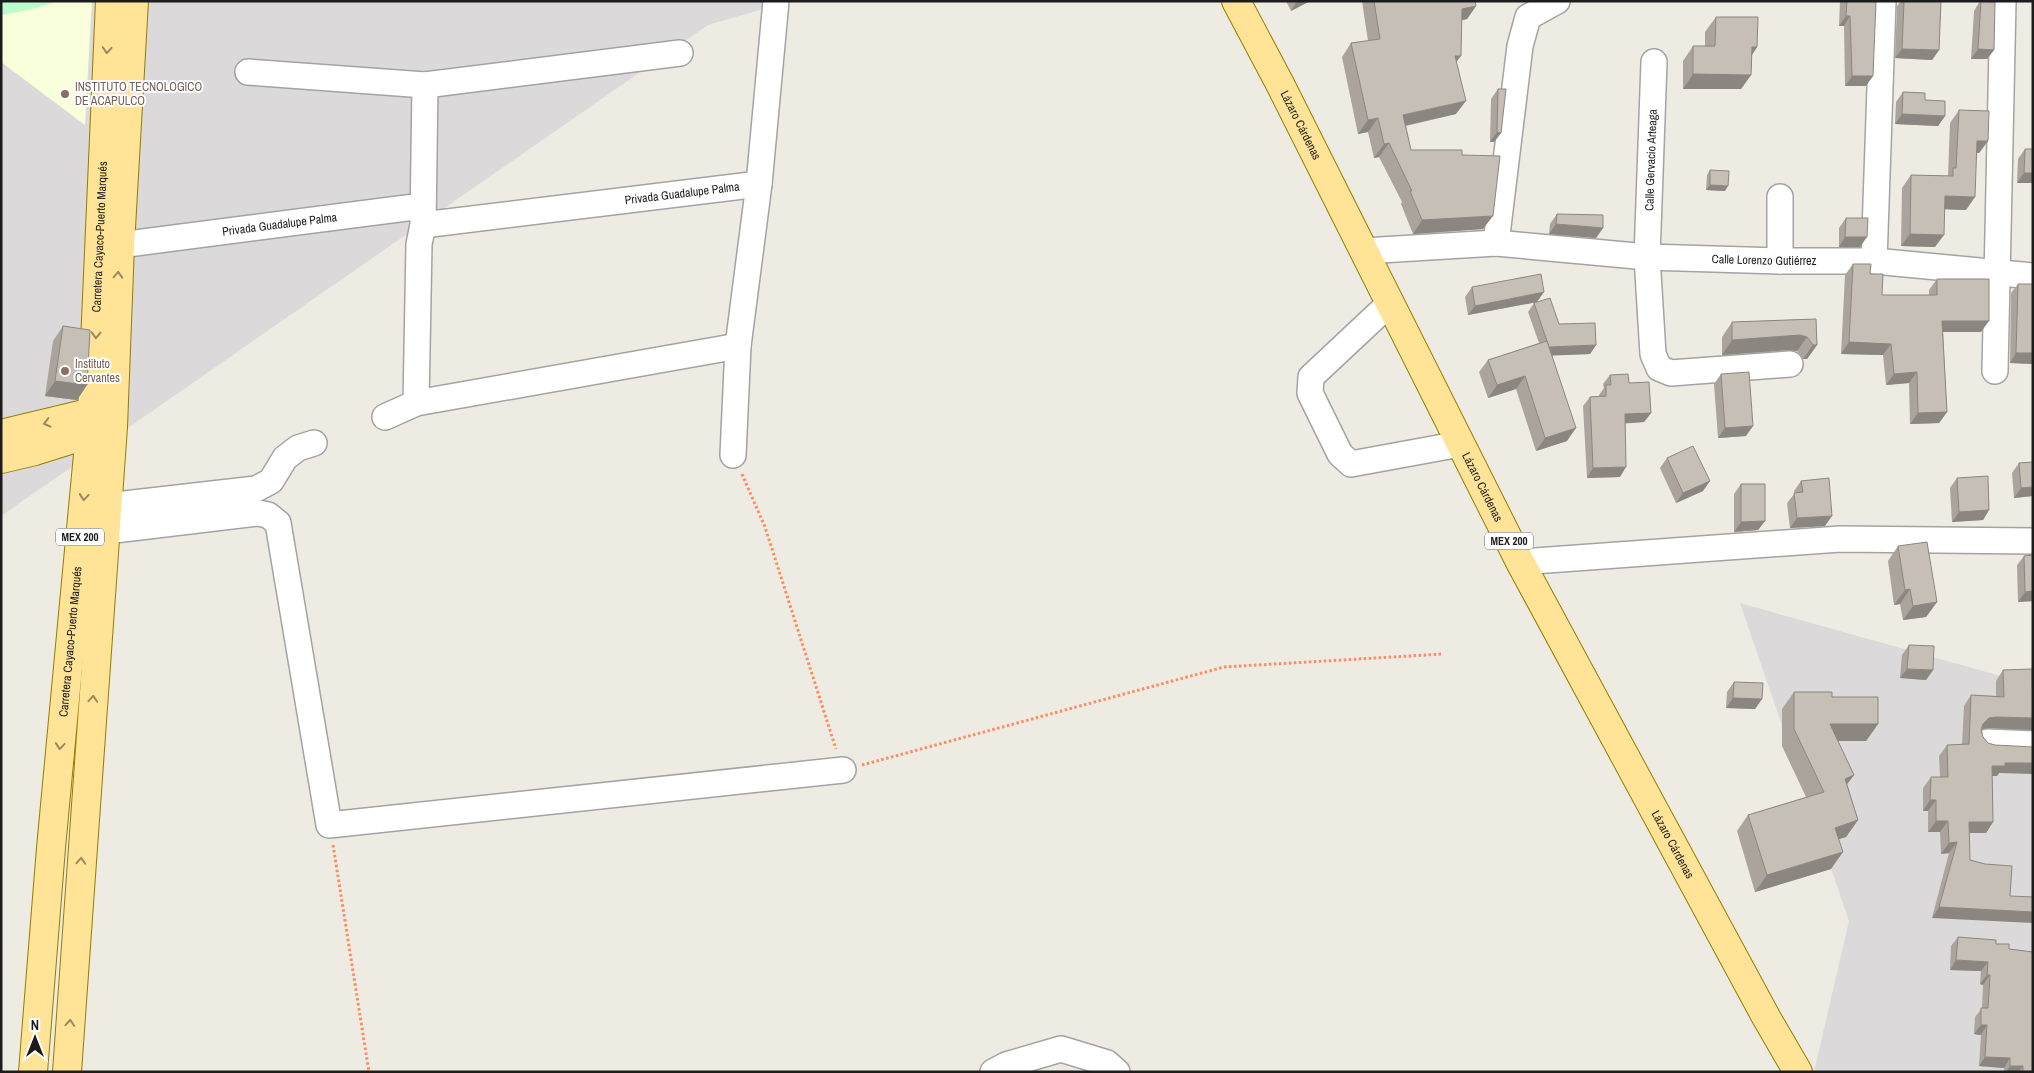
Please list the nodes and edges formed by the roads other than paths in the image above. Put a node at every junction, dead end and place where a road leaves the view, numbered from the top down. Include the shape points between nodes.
1 (110, 1) edge
2 (134, 1) edge
3 (776, 1) edge
4 (1236, 1) edge
5 (1557, 1) edge
6 (1883, 1) edge
7 (2003, 1) edge
8 (680, 53) dead end
9 (1654, 62) dead end
10 (248, 72) dead end
11 (425, 85) junction
12 (758, 184) junction
13 (1780, 197) dead end
14 (423, 215) junction
15 (1496, 243) junction
16 (120, 245) junction
17 (1364, 251) junction
18 (1648, 257) junction
19 (1780, 261) junction
20 (1874, 261) junction
21 (1997, 274) junction
22 (2033, 276) edge
23 (1390, 303) junction
24 (738, 346) junction
25 (1790, 364) dead end
26 (1994, 372) dead end
27 (416, 404) junction
28 (385, 417) dead end
29 (102, 421) junction
30 (1, 434) edge
31 (314, 443) dead end
32 (1460, 444) junction
33 (733, 455) road end
34 (1, 459) edge
35 (106, 518) junction
36 (2033, 541) edge
37 (1520, 562) junction
38 (1988, 742) edge
39 (2033, 744) edge
40 (843, 770) road end
41 (33, 1072) edge
42 (67, 1072) edge
43 (993, 1072) edge
44 (1118, 1072) edge
45 (1798, 1072) edge

1 -> 29 main road, Carretera Cayaco-Puerto Marqués / MEX 200
2 - 16 main road, Carretera Cayaco-Puerto Marqués / MEX 200
3 - 12 street
4 - 17 main road, Lázaro Cárdenas / MEX 200
5 - 15 street via 1528,17 1520,46
6 - 20 street
7 - 21 street
8 - 11 street
9 - 18 street, Calle Gervacio Arteaga
10 - 11 street
11 - 14 street
12 - 14 street, Privada Guadalupe Palma
12 - 24 street
13 - 19 street
14 - 16 street, Privada Guadalupe Palma
14 - 27 street
15 - 17 street, Calle Lorenzo Gutiérrez
15 - 18 street, Calle Lorenzo Gutiérrez
29 -> 16 main road, Carretera Cayaco-Puerto Marqués / MEX 200
17 - 23 main road, Lázaro Cárdenas / MEX 200
18 - 19 street, Calle Lorenzo Gutiérrez
18 - 25 street, Calle Gervacio Arteaga via 1653,354 1659,368 1671,373
19 - 20 street, Calle Lorenzo Gutiérrez
20 - 21 street, Calle Lorenzo Gutiérrez
21 - 22 street, Calle Lorenzo Gutiérrez
21 - 26 street
23 - 32 main road, Lázaro Cárdenas / MEX 200
23 - 32 street via 1311,377 1310,393 1340,454 1351,464
24 - 27 street
24 - 33 street
27 - 28 street
29 -> 30 main road
29 - 34 main road via 35,451
29 - 35 main road, Carretera Cayaco-Puerto Marqués / MEX 200
29 -> 41 main road, Carretera Cayaco-Puerto Marqués / MEX 200 via 50,848
31 - 35 street via 298,448 285,458 271,481 256,489
32 - 37 main road, Lázaro Cárdenas / MEX 200
35 - 40 street via 258,513 268,514 278,523 330,825
42 -> 35 main road, Carretera Cayaco-Puerto Marqués / MEX 200
36 - 37 street via 1840,539
37 - 45 main road, Lázaro Cárdenas / MEX 200
38 - 39 street
43 - 44 street via 1061,1049 1106,1062

